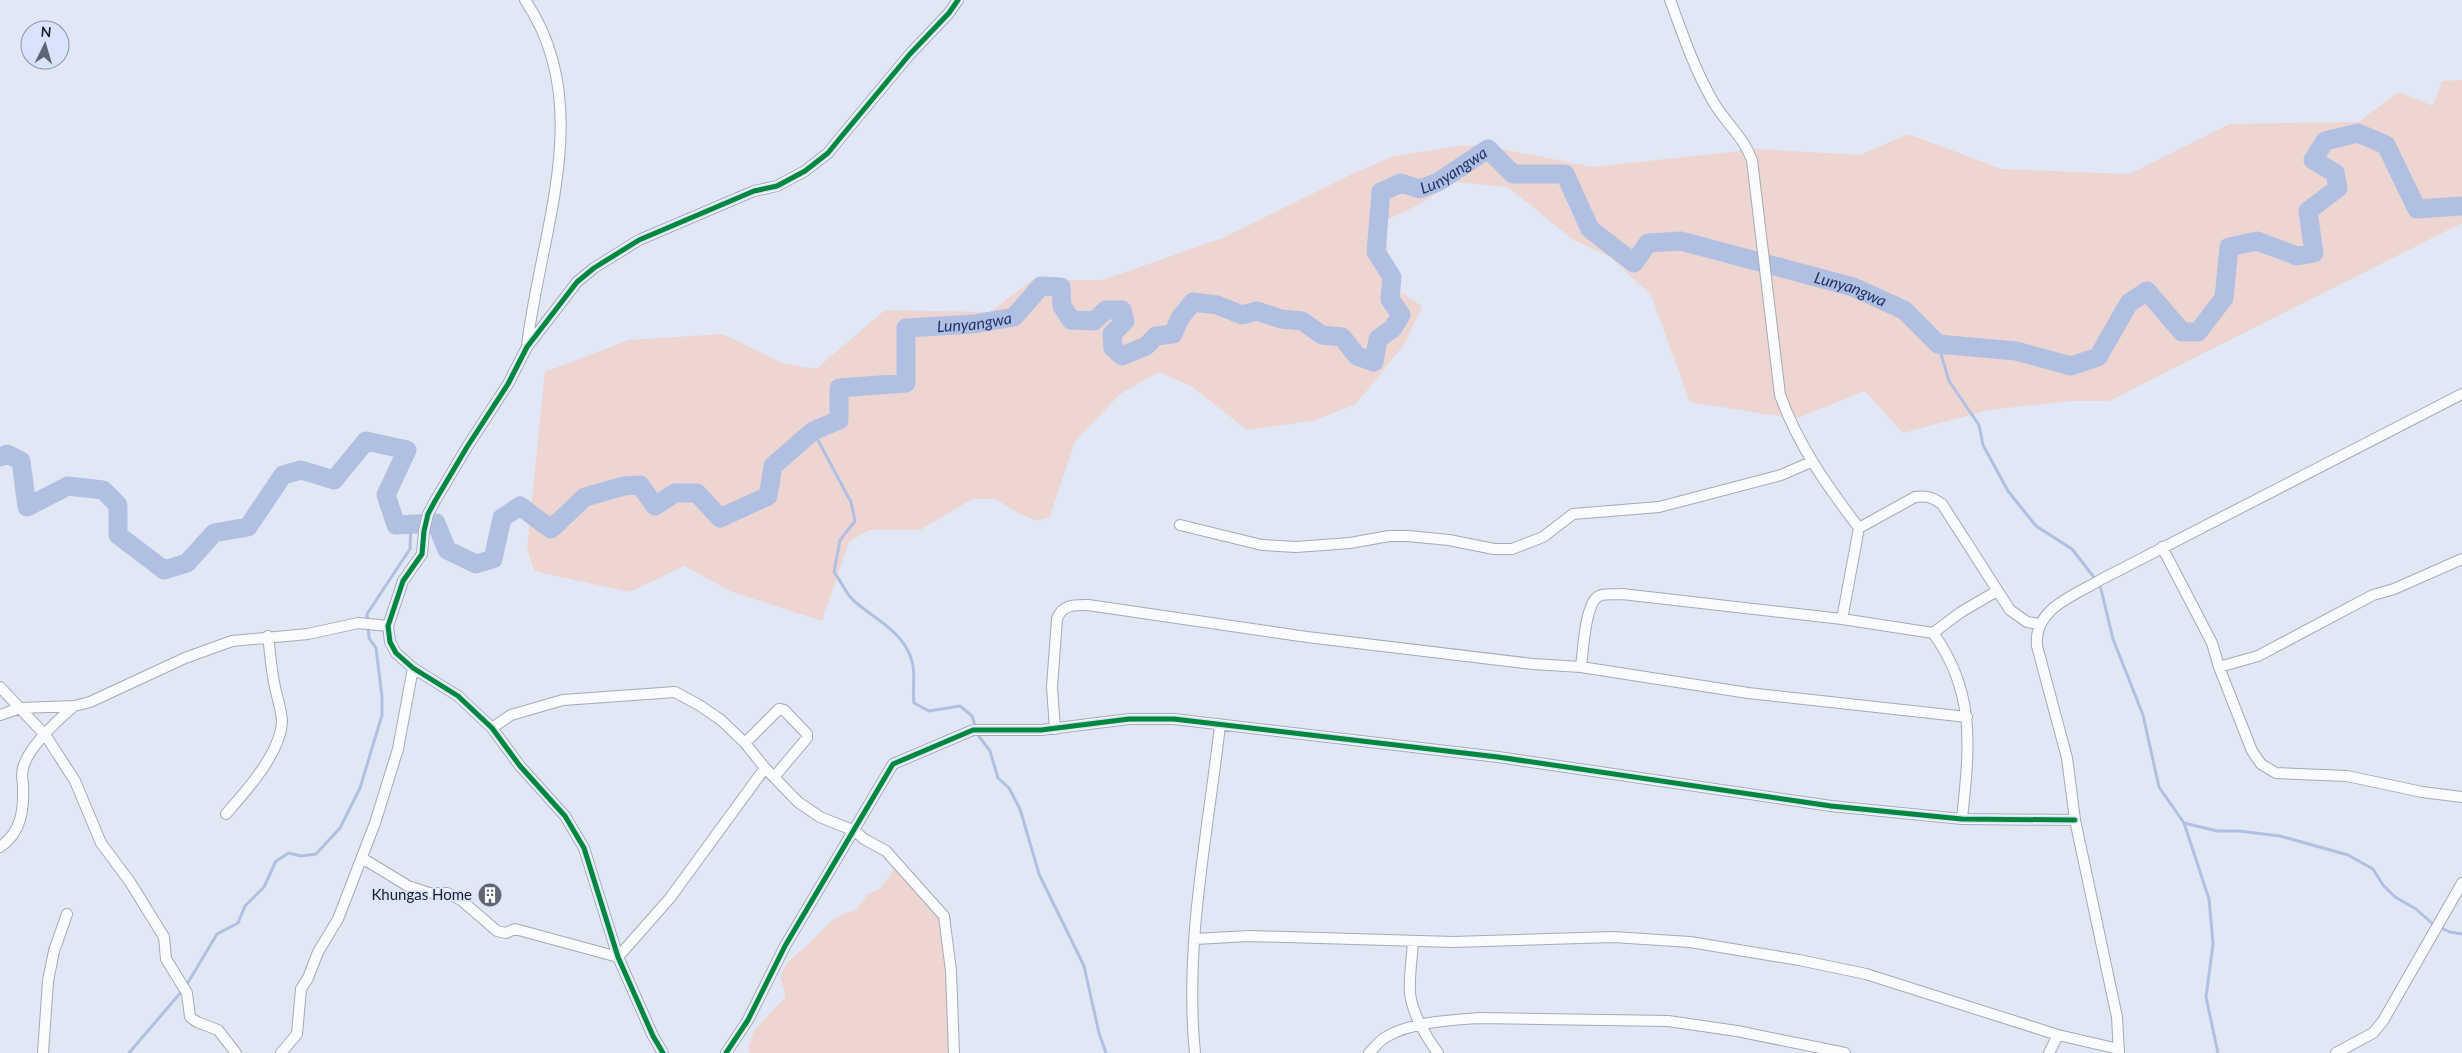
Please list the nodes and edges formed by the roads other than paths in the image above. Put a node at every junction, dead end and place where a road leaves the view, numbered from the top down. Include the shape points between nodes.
1 (525, 0) edge
2 (958, 0) edge
3 (1670, 0) edge
4 (527, 348) junction
5 (2462, 394) edge
6 (1811, 462) junction
7 (1180, 526) dead end
8 (1859, 528) junction
9 (2162, 547) junction
10 (2462, 559) edge
11 (1997, 591) junction
12 (1842, 618) junction
13 (2039, 624) junction
14 (388, 626) junction
15 (1933, 633) junction
16 (268, 636) junction
17 (1581, 667) junction
18 (2219, 667) junction
19 (413, 668) junction
20 (0, 687) edge
21 (74, 706) junction
22 (20, 708) junction
23 (0, 714) edge
24 (1967, 717) junction
25 (1220, 725) junction
26 (492, 728) junction
27 (1055, 729) junction
28 (46, 736) junction
29 (745, 743) junction
30 (765, 768) junction
31 (775, 776) junction
32 (2462, 797) edge
33 (226, 814) dead end
34 (1962, 819) junction
35 (2075, 820) junction
36 (855, 831) junction
37 (0, 847) edge
38 (362, 858) junction
39 (2462, 883) edge
40 (67, 914) dead end
41 (1195, 939) junction
42 (1413, 941) junction
43 (618, 956) junction
44 (1422, 1025) junction
45 (2058, 1035) junction
46 (1432, 1050) edge
47 (2119, 1051) edge
48 (43, 1053) edge
49 (236, 1053) edge
50 (281, 1053) edge
51 (663, 1053) edge
52 (726, 1053) edge
53 (954, 1053) edge
54 (1195, 1053) edge
55 (1369, 1053) edge
56 (1845, 1053) edge
57 (2049, 1053) edge
58 (2336, 1053) edge

1 - 4 street via 539,20 554,56 561,126 552,215
2 - 4 street via 828,153 777,186 744,195 615,253 577,282
3 - 6 street via 1699,76 1752,160 1780,396
4 - 14 street via 428,514 422,554 403,581
5 - 9 street
6 - 7 street via 1781,475 1658,507 1573,514 1543,537 1512,549 1494,550 1450,540 1408,536 1296,547 1262,545
6 - 8 street
8 - 11 street via 1915,497 1932,498 1942,504
8 - 12 street
9 - 13 street via 2056,606
9 - 18 street via 2212,643
10 - 18 street via 2373,595 2258,656
11 - 13 street via 2018,617
11 - 15 street
12 - 15 street
12 - 17 street via 1622,594 1600,595 1589,608
13 - 35 street via 2037,646 2067,758
14 - 16 street via 358,623 308,634
14 - 19 street via 392,646
15 - 24 street via 1955,671
16 - 21 street via 217,646 142,676 90,702
16 - 33 street via 282,721 280,735 249,787
17 - 24 street via 1758,694
17 - 27 street via 1316,638 1095,605 1069,606 1059,613 1057,619 1052,687
18 - 32 street via 2252,751 2268,769 2276,773 2355,778
19 - 26 street via 458,696
19 - 38 street via 391,776
20 - 22 street
21 - 22 street
21 - 28 street
22 - 23 street
22 - 28 street
24 - 34 street via 1968,749
25 - 27 street via 1174,719 1128,719
25 - 34 street via 1498,757 1831,806
25 - 41 street
26 - 29 street via 511,715 563,700 666,691 675,692 699,705
26 - 43 street via 520,766 565,816 584,848
27 - 36 street via 976,730 893,764
28 - 37 street via 23,767 20,823
28 - 49 street via 75,781 101,843 130,882 164,938 166,960 184,988 190,1017 218,1030
29 - 30 street
29 - 31 street via 779,709 784,710 807,734
30 - 31 street
30 - 43 street via 670,898
31 - 36 street via 798,802 820,817
34 - 35 street
35 - 47 street via 2117,1017
36 - 52 street via 785,946 748,1020
36 - 53 street via 886,851 944,916 951,971
38 - 43 street via 408,886 429,893 447,893 461,900 497,932 506,934 515,929
38 - 50 street via 338,919 301,990 297,1034
39 - 58 street via 2383,1021 2373,1033
40 - 48 street via 54,950 48,981
41 - 42 street via 1249,936
41 - 54 street
42 - 44 street via 1410,992
42 - 45 street via 1524,942 1613,938 1690,942 1866,974
43 - 51 street
44 - 46 street
44 - 55 street via 1386,1037
44 - 56 street via 1480,1018 1668,1021
45 - 47 street
45 - 57 street

